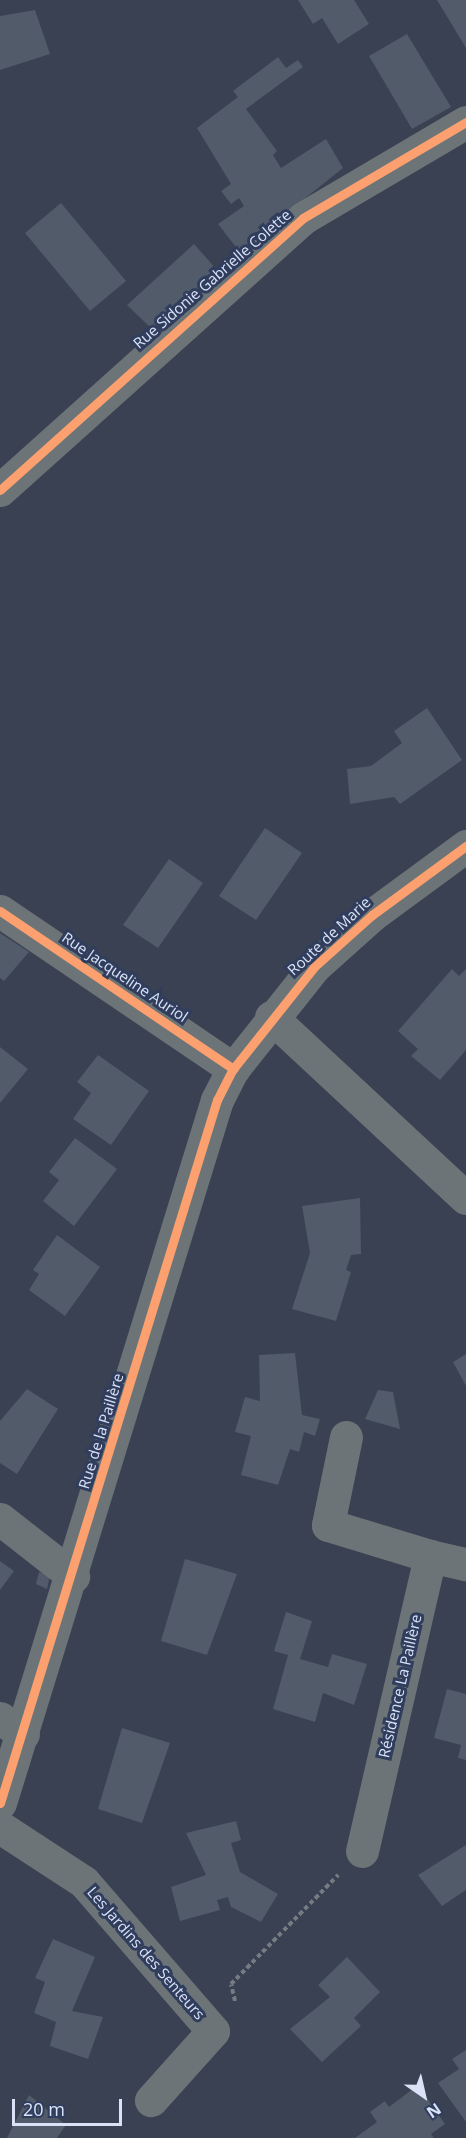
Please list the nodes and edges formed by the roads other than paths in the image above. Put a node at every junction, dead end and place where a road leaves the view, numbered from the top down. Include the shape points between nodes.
1 (466, 122) edge
2 (0, 490) edge
3 (466, 846) edge
4 (0, 911) edge
5 (271, 1017) junction
6 (233, 1069) junction
7 (466, 1198) edge
8 (346, 1437) dead end
9 (0, 1519) edge
10 (430, 1556) junction
11 (466, 1564) edge
12 (73, 1575) junction
13 (11, 1726) edge
14 (0, 1803) edge
15 (0, 1827) edge
16 (362, 1851) road end
17 (151, 2100) dead end

1 - 2 street, Rue Sidonie Gabrielle Colette via 303,218
3 - 5 street, Route de Marie via 372,915 314,967
4 - 6 street, Rue Jacqueline Auriol
5 - 6 street, Route de Marie
5 - 7 street
6 - 12 street, Rue de la Paillère via 200,1148
8 - 10 street via 328,1525
9 - 12 street
10 - 11 street
10 - 16 street, Résidence La Paillère
12 - 13 street, Rue de la Paillère
13 - 14 street, Rue de la Paillère
15 - 17 street, Les Jardins des Senteurs via 84,1882 213,2031

